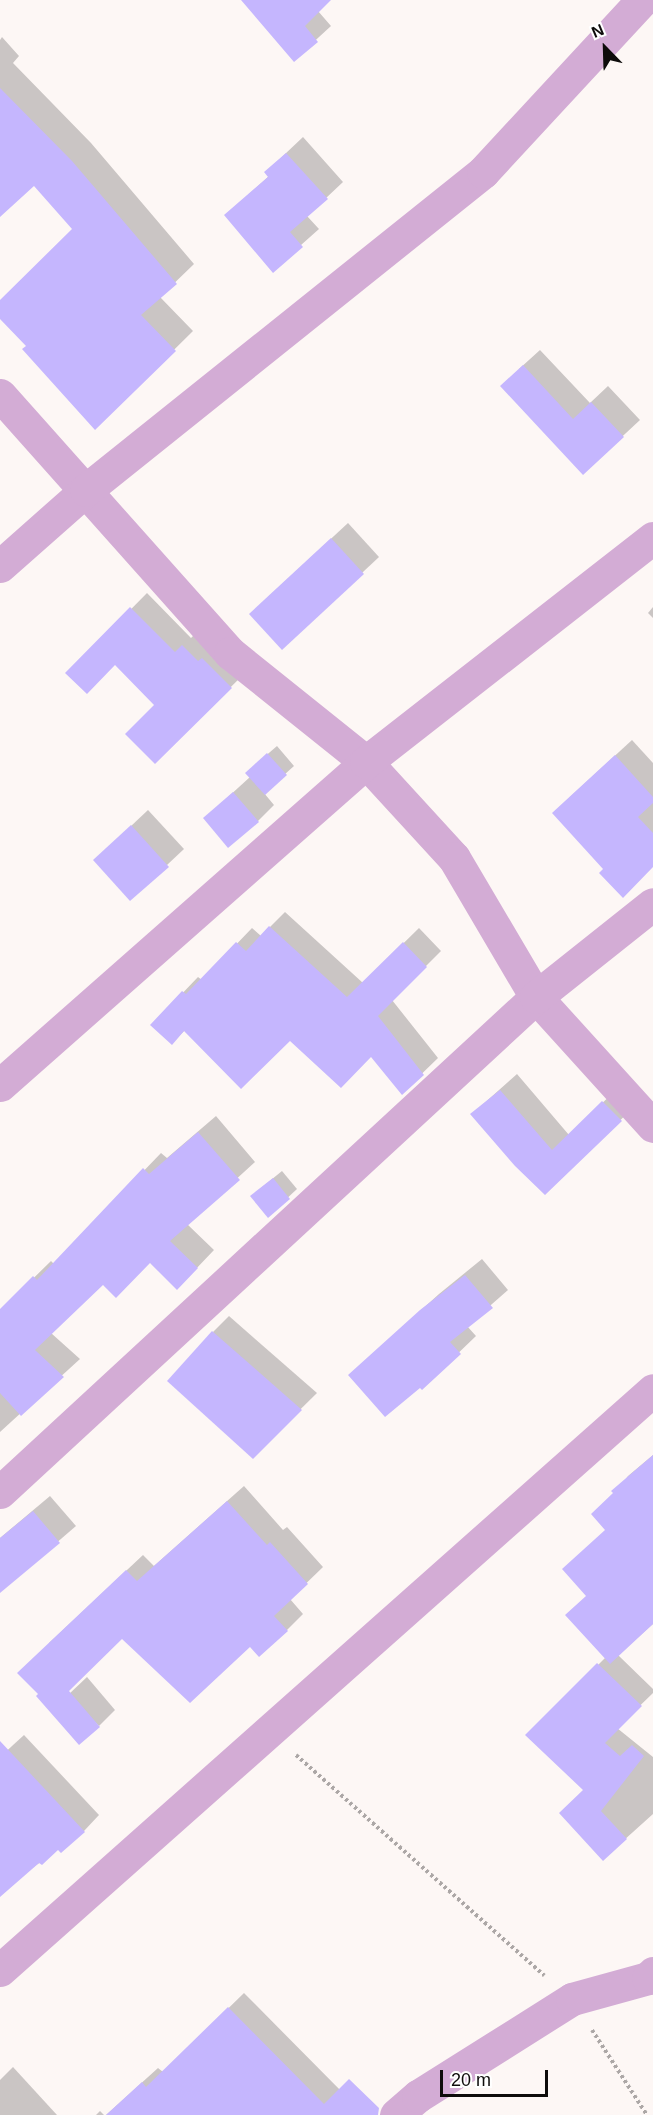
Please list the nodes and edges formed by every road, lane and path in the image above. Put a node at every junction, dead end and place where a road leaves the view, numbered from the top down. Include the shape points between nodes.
1 (642, 0) edge
2 (0, 394) edge
3 (86, 490) junction
4 (653, 538) edge
5 (0, 566) edge
6 (366, 762) junction
7 (653, 904) edge
8 (536, 997) junction
9 (0, 1085) edge
10 (653, 1126) edge
11 (653, 1390) edge
12 (0, 1492) edge
13 (268, 1731) junction
14 (0, 1970) edge
15 (653, 1973) edge
16 (572, 1999) junction
17 (396, 2115) edge
18 (646, 2115) edge

1 - 3 street via 483,172
2 - 3 street
3 - 5 street
3 - 6 street via 230,653
4 - 6 street
6 - 8 street via 454,858
6 - 9 street
7 - 8 street
8 - 10 street
8 - 12 street
11 - 13 street
13 - 14 street
13 - 16 path
15 - 16 street via 648,1978
16 - 17 street via 418,2096
16 - 18 path

